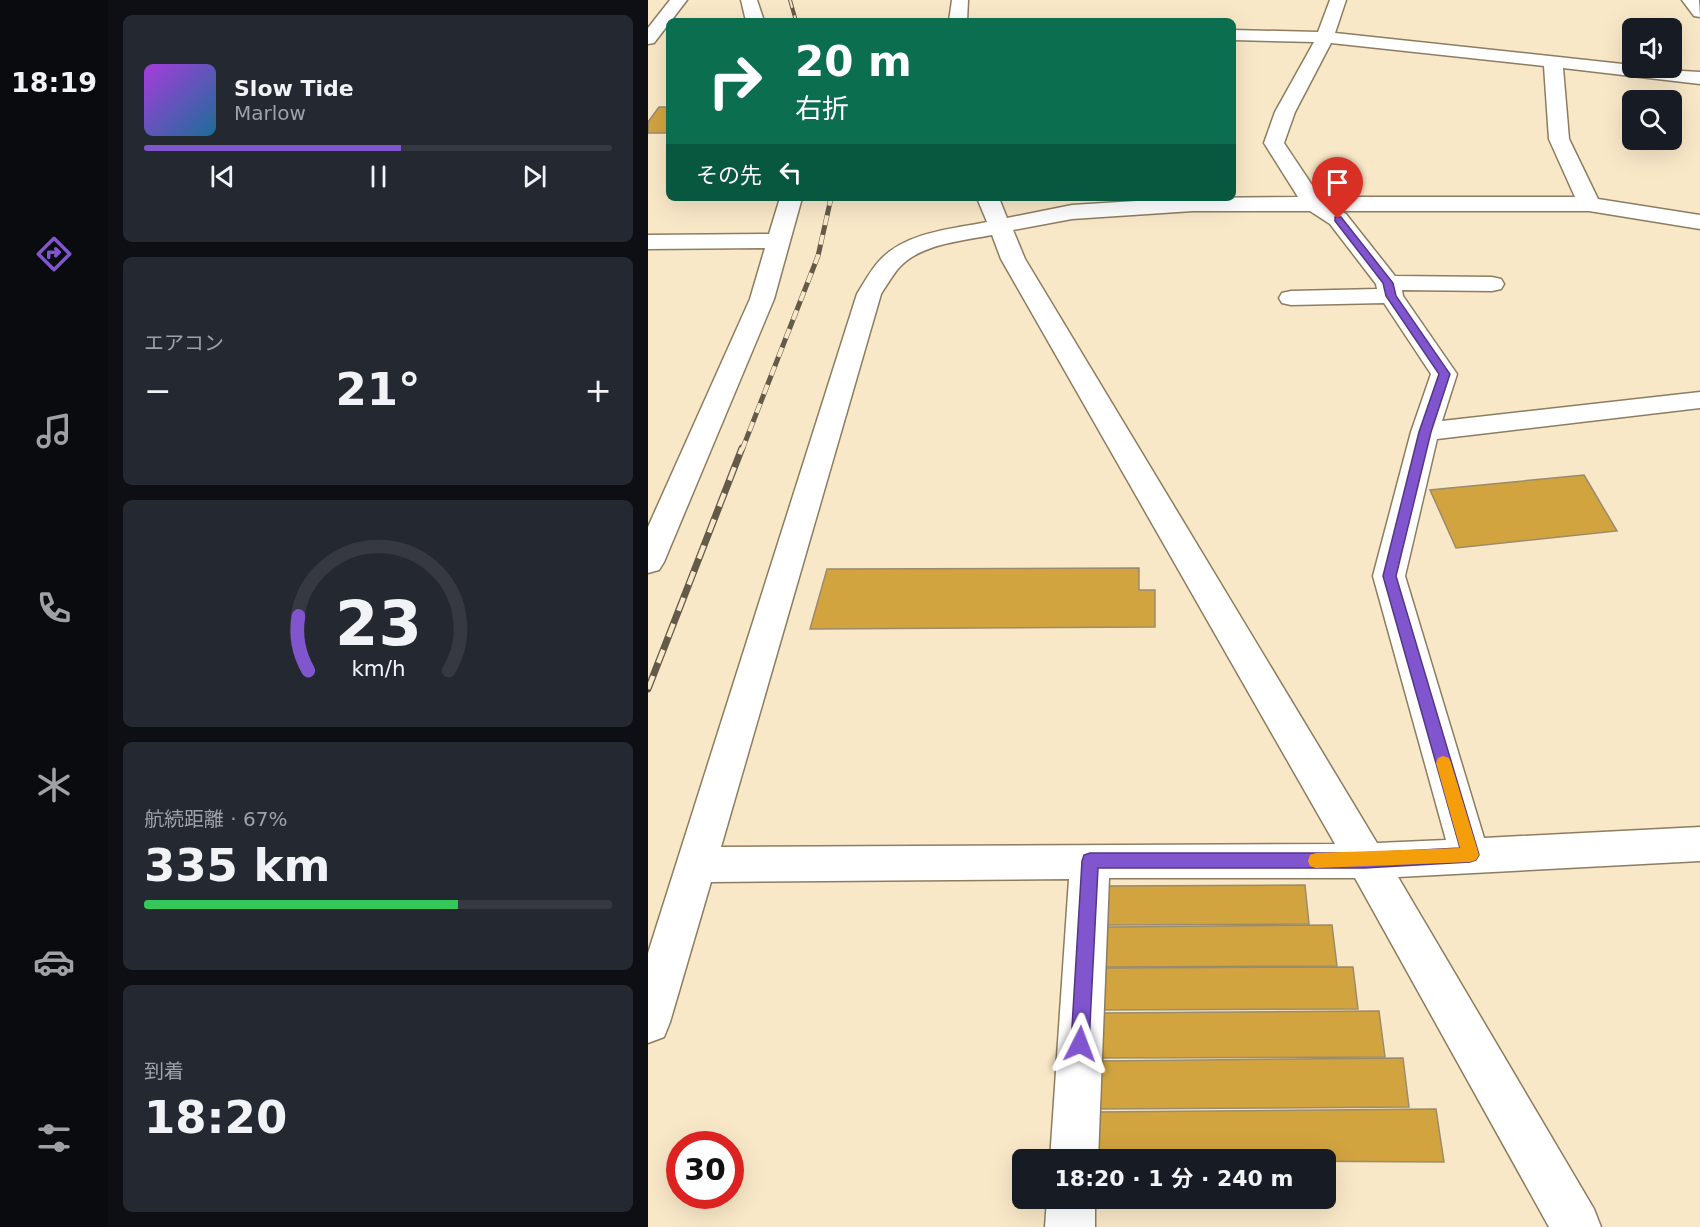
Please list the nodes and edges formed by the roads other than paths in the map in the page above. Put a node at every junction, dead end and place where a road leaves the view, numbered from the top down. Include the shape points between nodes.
1 (679, 0) edge
2 (749, 0) edge
3 (960, 0) edge
4 (1338, 0) edge
5 (1690, 0) edge
6 (1700, 12) edge
7 (754, 18) edge
8 (958, 18) edge
9 (1236, 35) edge
10 (1325, 37) junction
11 (648, 39) edge
12 (1553, 62) junction
13 (1700, 78) edge
14 (790, 201) edge
15 (1312, 202) junction
16 (1589, 204) junction
17 (993, 212) edge
18 (1700, 222) edge
19 (778, 241) junction
20 (648, 242) edge
21 (1492, 284) dead end
22 (1390, 289) junction
23 (1291, 298) dead end
24 (1700, 400) edge
25 (1425, 432) junction
26 (648, 562) edge
27 (1700, 844) edge
28 (1470, 855) junction
29 (1090, 861) junction
30 (1364, 861) junction
31 (697, 866) junction
32 (648, 1022) edge
33 (1075, 1149) edge
34 (1071, 1209) edge
35 (1070, 1227) edge
36 (1576, 1227) edge

1 - 11 street
2 - 7 street
3 - 8 street
4 - 10 street
5 - 6 street
9 - 10 street
10 - 12 street
10 - 15 street via 1285,112 1274,143
12 - 13 street
12 - 16 street via 1559,139
14 - 19 street
15 - 16 street
15 - 17 street
15 - 22 street via 1338,219
16 - 18 street
17 - 30 street via 1013,259
17 - 31 street via 908,250 889,264 869,294
19 - 20 street
19 - 26 street via 762,299
21 - 22 street
22 - 23 street
22 - 25 street via 1444,374
24 - 25 street
25 - 28 street via 1389,576
27 - 28 street
28 - 30 street
29 - 30 street
29 - 31 street
29 - 33 street
30 - 36 street
31 - 32 street
34 - 35 street

